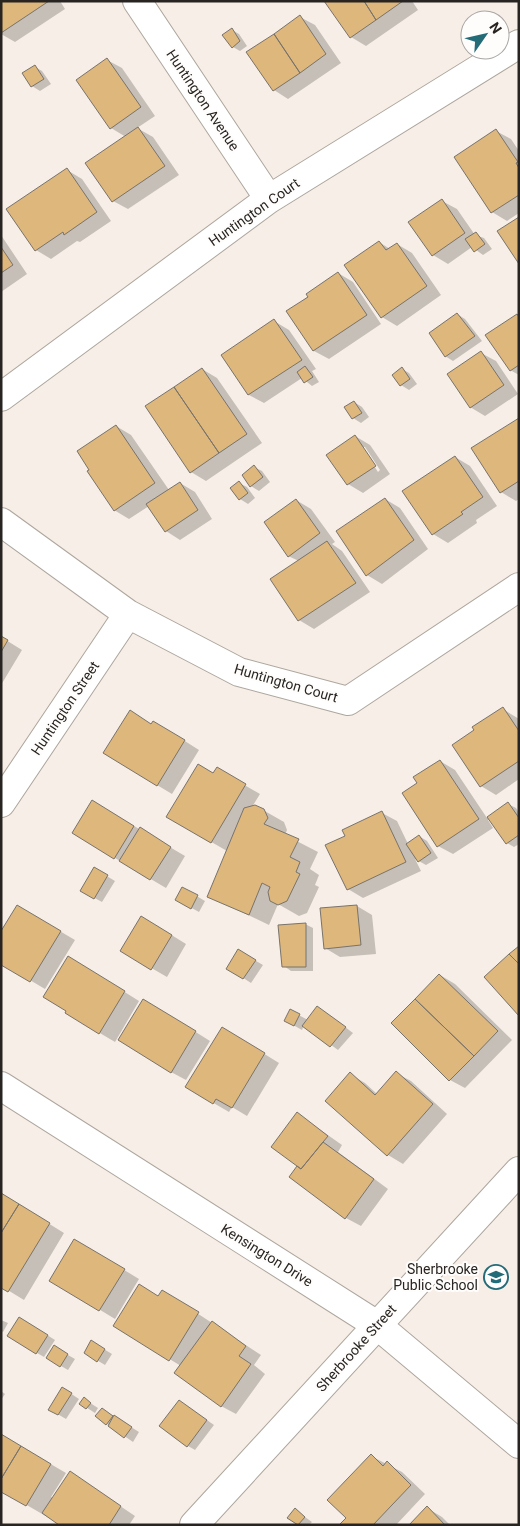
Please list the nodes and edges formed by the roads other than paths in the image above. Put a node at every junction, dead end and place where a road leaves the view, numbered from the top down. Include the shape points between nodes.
1 (137, 1) edge
2 (519, 44) edge
3 (269, 199) junction
4 (1, 397) edge
5 (1, 522) edge
6 (519, 587) edge
7 (128, 614) junction
8 (1, 803) edge
9 (1, 1086) edge
10 (519, 1170) edge
11 (377, 1325) junction
12 (519, 1444) edge
13 (194, 1525) edge

1 - 3 street, Huntington Avenue
2 - 3 street, Huntington Court
3 - 4 street, Huntington Court
5 - 7 street, Huntington Court
6 - 7 street, Huntington Court via 348,700 239,672
7 - 8 street, Huntington Street
9 - 11 street, Kensington Drive
10 - 11 street, Sherbrooke Street
11 - 12 street, Kensington Drive
11 - 13 street, Sherbrooke Street

